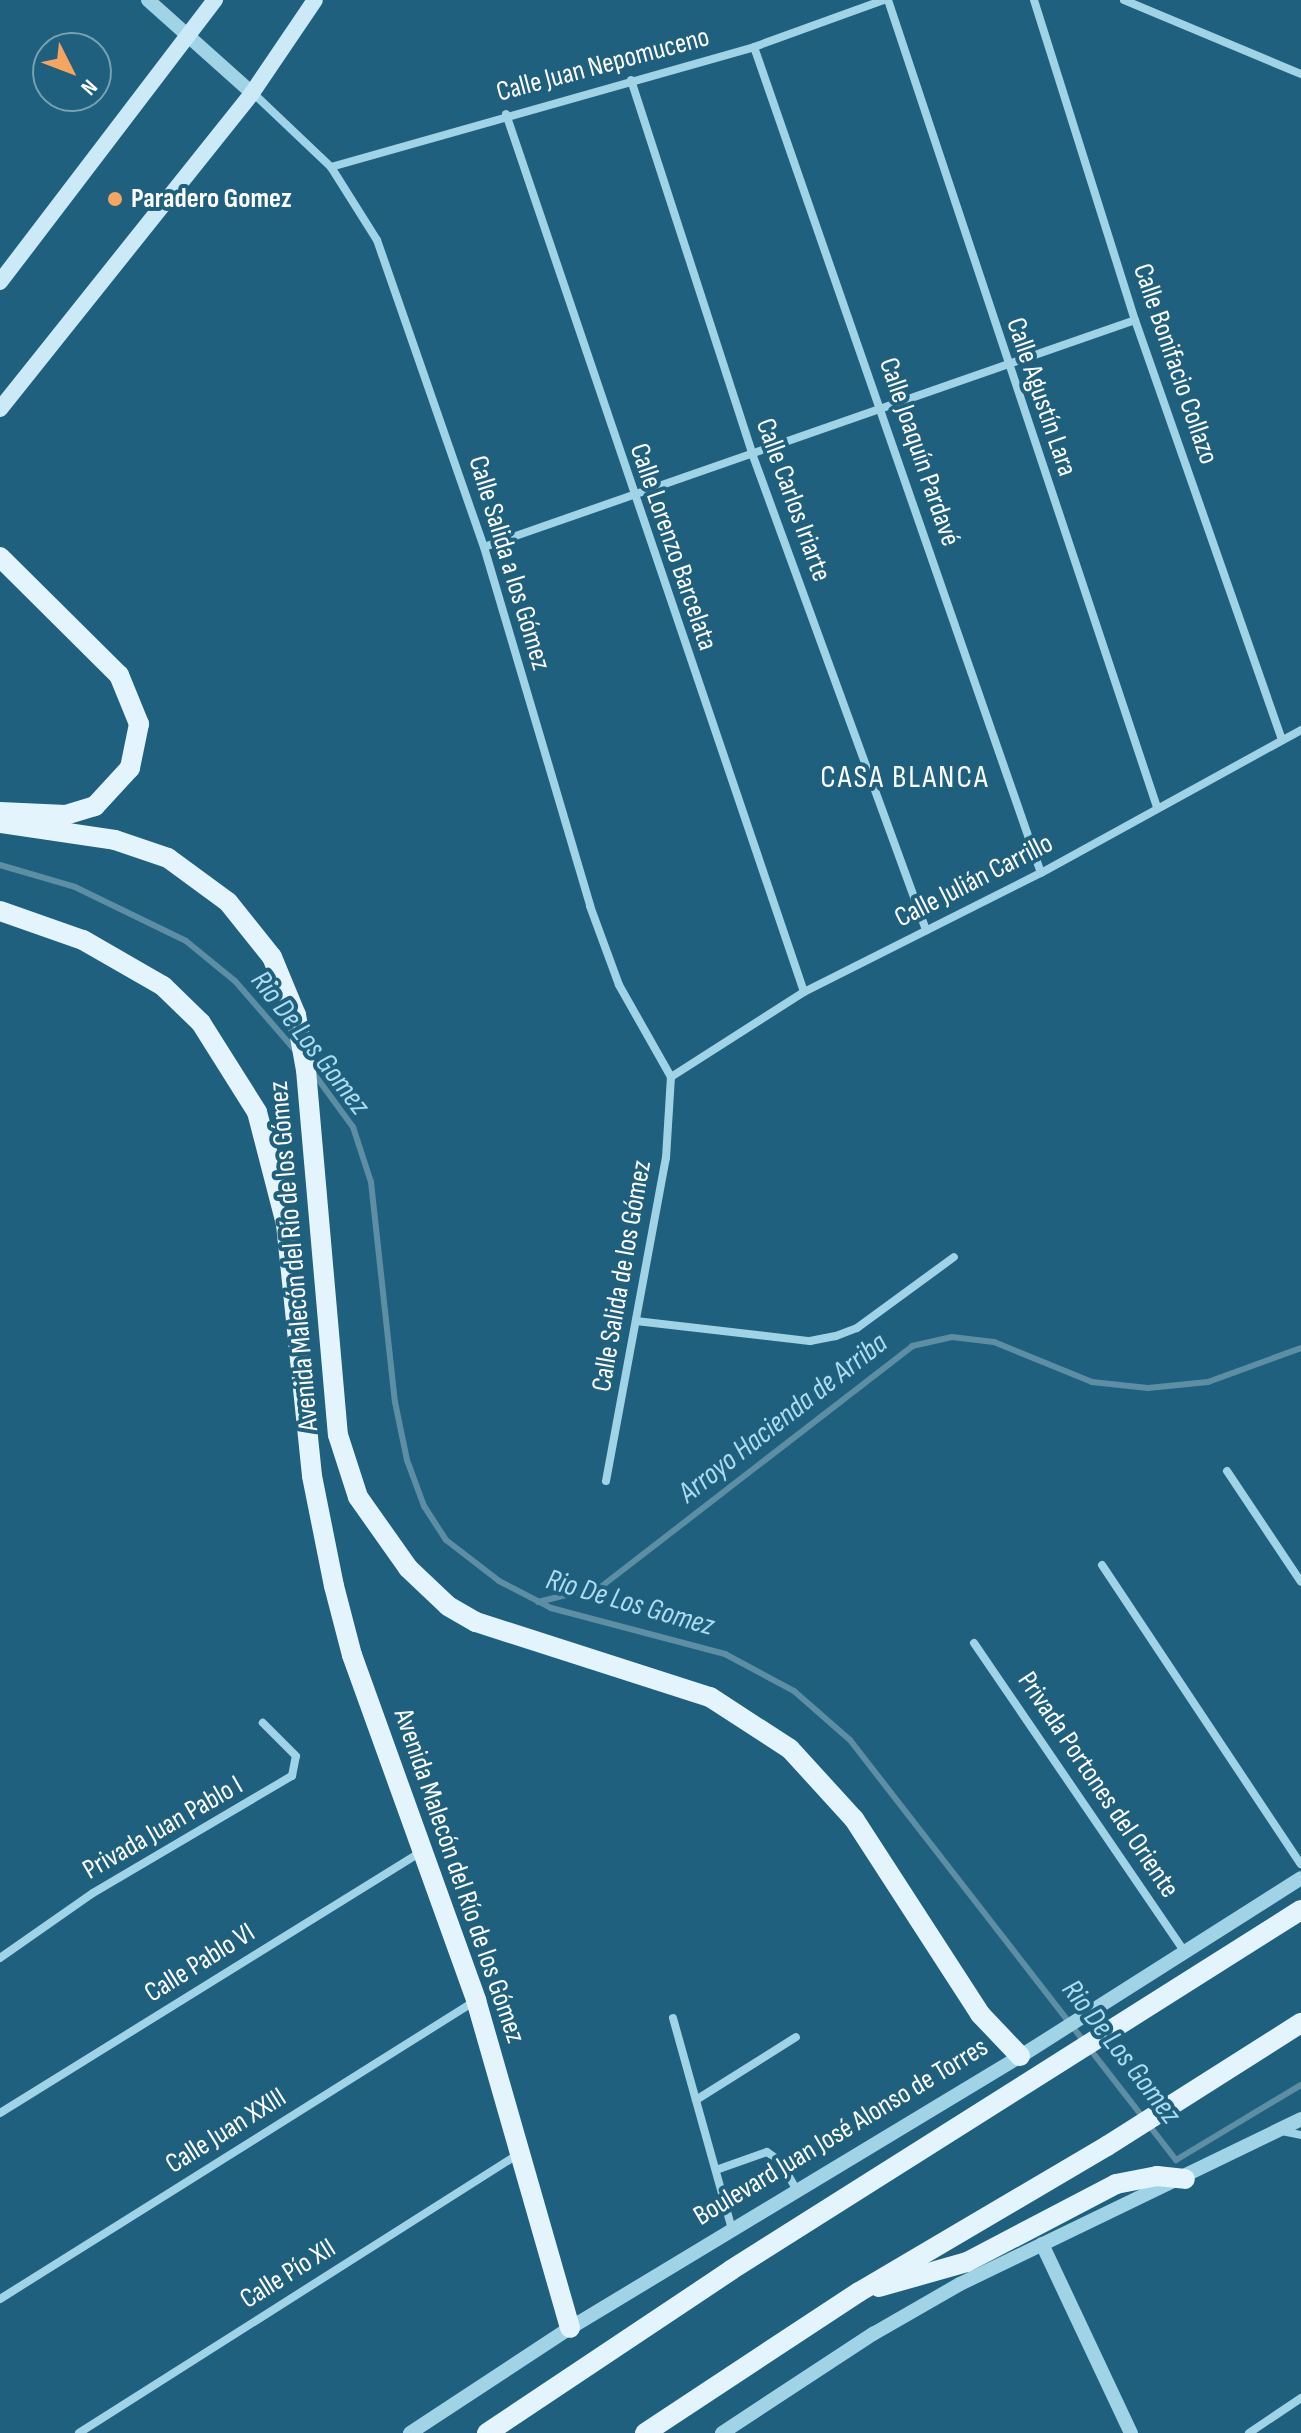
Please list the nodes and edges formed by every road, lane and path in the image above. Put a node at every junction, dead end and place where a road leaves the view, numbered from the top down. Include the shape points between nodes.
1 (148, 0) edge
2 (215, 0) edge
3 (315, 0) edge
4 (886, 0) edge
5 (1034, 0) edge
6 (1124, 0) edge
7 (189, 35) junction
8 (754, 47) junction
9 (1301, 74) edge
10 (631, 80) junction
11 (252, 93) junction
12 (506, 114) junction
13 (331, 167) junction
14 (0, 282) edge
15 (1135, 320) junction
16 (1006, 364) junction
17 (880, 406) junction
18 (0, 409) edge
19 (753, 456) junction
20 (632, 497) junction
21 (484, 547) junction
22 (0, 557) edge
23 (1301, 730) edge
24 (1282, 740) junction
25 (1157, 807) junction
26 (0, 812) edge
27 (0, 823) edge
28 (1041, 873) junction
29 (0, 911) edge
30 (926, 930) junction
31 (804, 992) junction
32 (671, 1077) junction
33 (954, 1257) dead end
34 (636, 1321) junction
35 (1227, 1471) dead end
36 (606, 1481) dead end
37 (1102, 1565) dead end
38 (1301, 1582) edge
39 (974, 1643) dead end
40 (263, 1723) dead end
41 (423, 1851) junction
42 (1301, 1864) edge
43 (1301, 1878) edge
44 (1301, 1910) edge
45 (1185, 1952) junction
46 (0, 1958) edge
47 (476, 2000) junction
48 (673, 2018) dead end
49 (1301, 2023) edge
50 (796, 2037) dead end
51 (1022, 2055) junction
52 (696, 2100) junction
53 (0, 2113) edge
54 (1301, 2119) edge
55 (1281, 2131) junction
56 (1301, 2135) edge
57 (521, 2152) junction
58 (716, 2170) junction
59 (1185, 2179) junction
60 (797, 2191) junction
61 (732, 2230) junction
62 (1042, 2244) junction
63 (859, 2292) junction
64 (0, 2299) edge
65 (570, 2328) junction
66 (1301, 2398) edge
67 (727, 2431) edge
68 (79, 2433) edge
69 (410, 2433) edge
70 (487, 2433) edge
71 (645, 2433) edge
72 (1131, 2433) edge
73 (1249, 2433) edge

1 - 7 street
2 - 7 main road
3 - 11 main road
4 - 8 street, Calle Juan Nepomuceno
4 - 16 street, Calle Agustín Lara
5 - 15 street, Calle Bonifacio Collazo
6 - 9 street
7 - 11 street
7 - 14 main road
8 - 10 street, Calle Juan Nepomuceno
8 - 17 street, Calle Joaquín Pardavé
10 - 12 street, Calle Juan Nepomuceno
10 - 19 street, Calle Carlos Iriarte
11 - 13 street, Calle Salida a los Gómez
11 - 18 main road
12 - 13 street, Calle Juan Nepomuceno
12 - 20 street, Calle Lorenzo Barcelata
13 - 21 street, Calle Salida a los Gómez via 377,240
15 - 16 street
15 - 24 street, Calle Bonifacio Collazo
16 - 17 street
16 - 25 street, Calle Agustín Lara
17 - 19 street
17 - 28 street, Calle Joaquín Pardavé
19 - 20 street
19 - 30 street, Calle Carlos Iriarte
20 - 21 street
20 - 31 street, Calle Lorenzo Barcelata
21 - 32 street, Calle Salida a los Gómez via 590,906 619,985
22 - 26 main road via 119,675 139,724 130,768 95,806 66,815
23 - 24 street, Calle Julián Carrillo
24 - 25 street, Calle Julián Carrillo
25 - 28 street, Calle Julián Carrillo
27 - 51 main road, Avenida Malecón del Río de los Gómez via 115,840 191,870 244,919 282,980 296,1015 306,1070 328,1359 345,1468 375,1529 448,1606 476,1622 710,1697 790,1749 854,1819 980,2014
28 - 30 street, Calle Julián Carrillo
29 - 41 main road, Avenida Malecón del Río de los Gómez via 83,940 163,986 201,1023 257,1112 286,1224 312,1476 334,1586 352,1655
30 - 31 street, Calle Julián Carrillo
31 - 32 street, Calle Julián Carrillo
32 - 34 street, Calle Salida de los Gómez via 666,1158
33 - 34 street via 857,1328 836,1336 810,1341
34 - 36 street, Calle Salida de los Gómez
35 - 38 street
37 - 42 street
39 - 45 street, Privada Portones del Oriente
40 - 46 street, Privada Juan Pablo I via 296,1756 292,1776 93,1893
41 - 47 main road, Avenida Malecón del Río de los Gómez
41 - 53 street, Calle Pablo VI
43 - 45 street, Boulevard Juan José Alonso de Torres
44 - 70 main road, Boulevard Juan José Alonso de Torres via 731,2270
45 - 51 street, Boulevard Juan José Alonso de Torres
47 - 57 main road, Avenida Malecón del Río de los Gómez
47 - 64 street, Calle Juan XXIII
48 - 52 street
49 - 63 main road via 1107,2146
50 - 52 street
51 - 60 street, Boulevard Juan José Alonso de Torres
52 - 58 street
54 - 55 street
55 - 56 street
55 - 59 street
57 - 65 main road, Avenida Malecón del Río de los Gómez
57 - 68 street, Calle Pío XII
58 - 60 street via 767,2152 780,2161
58 - 61 street
59 - 62 street
59 - 63 main road via 1157,2176 1116,2184 967,2262
60 - 61 street, Boulevard Juan José Alonso de Torres
61 - 65 street, Boulevard Juan José Alonso de Torres
62 - 67 street via 873,2334
62 - 72 street
63 - 71 main road
65 - 69 street, Boulevard Juan José Alonso de Torres
66 - 73 street

